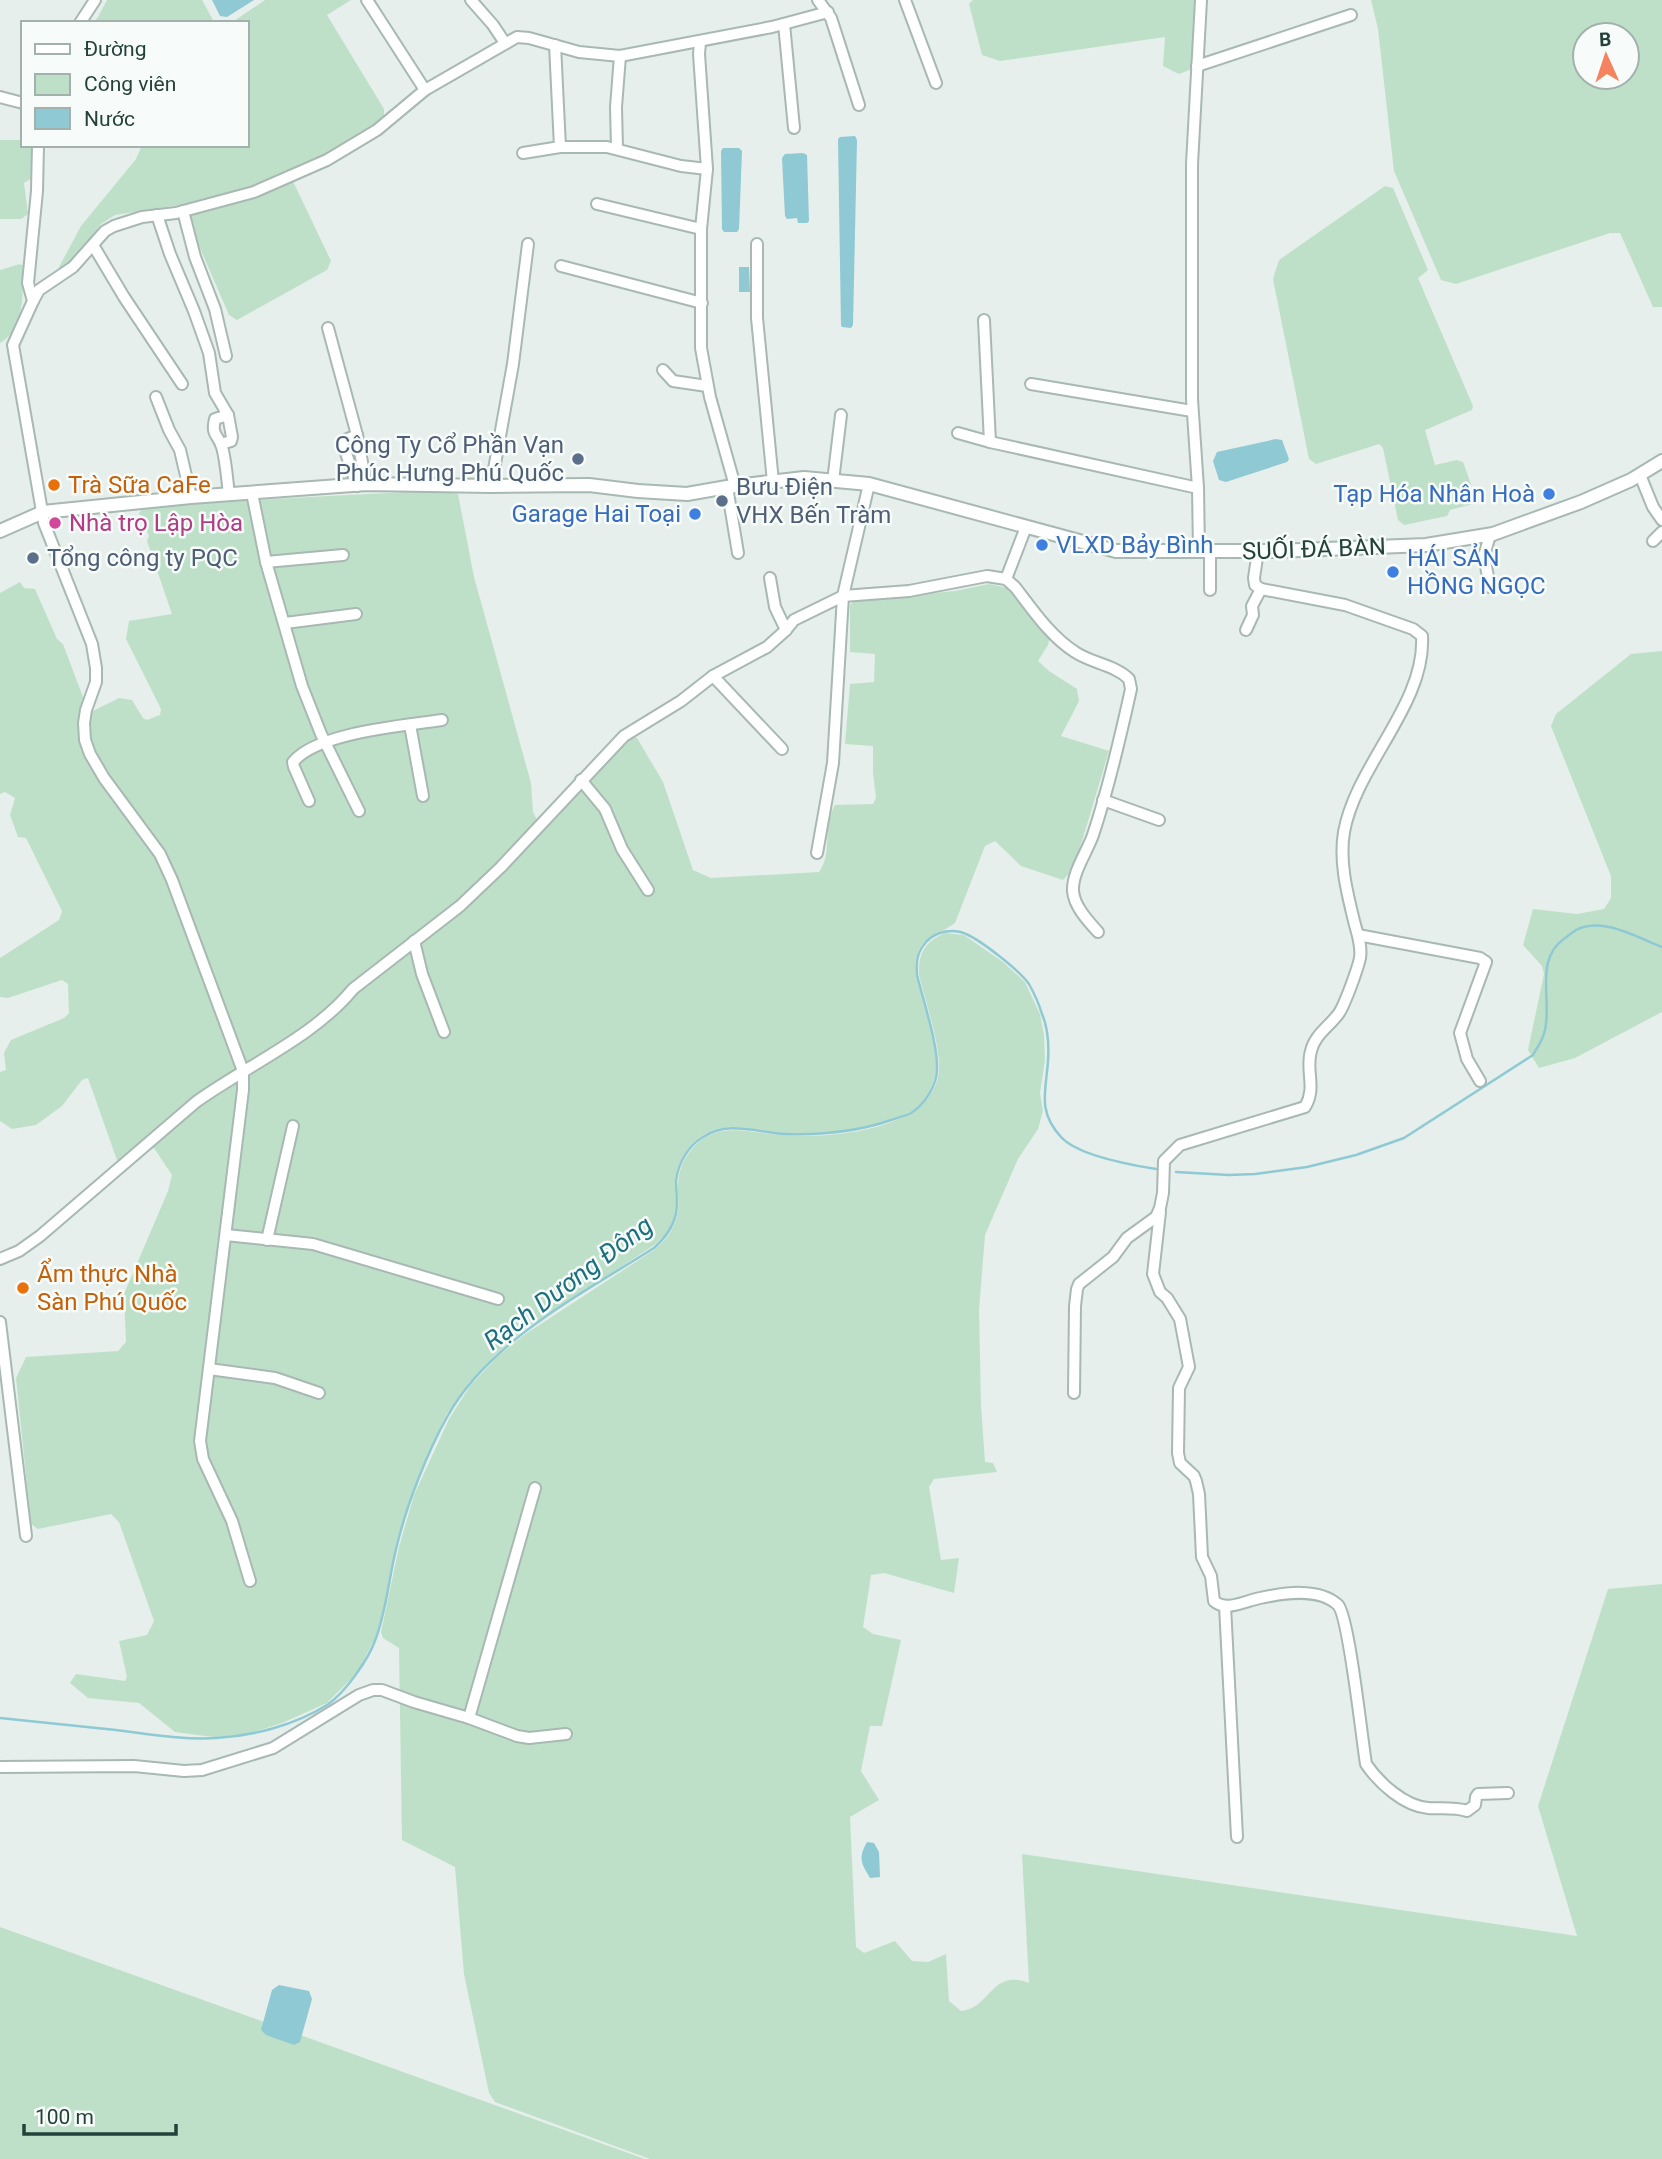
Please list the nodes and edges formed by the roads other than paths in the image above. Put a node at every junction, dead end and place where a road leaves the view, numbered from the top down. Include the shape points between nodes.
1 (95, 0) edge
2 (367, 0) edge
3 (471, 0) edge
4 (818, 0) edge
5 (905, 0) edge
6 (1201, 0) edge
7 (828, 12) junction
8 (1351, 15) dead end
9 (81, 21) edge
10 (784, 24) junction
11 (700, 42) junction
12 (505, 43) junction
13 (555, 45) junction
14 (620, 56) junction
15 (1197, 66) junction
16 (936, 83) dead end
17 (425, 90) junction
18 (0, 97) edge
19 (21, 102) edge
20 (859, 105) dead end
21 (794, 128) dead end
22 (38, 147) edge
23 (560, 147) junction
24 (617, 148) junction
25 (523, 153) dead end
26 (707, 169) junction
27 (597, 204) dead end
28 (183, 211) junction
29 (157, 215) junction
30 (701, 229) junction
31 (528, 244) dead end
32 (757, 244) dead end
33 (93, 245) junction
34 (561, 266) dead end
35 (33, 301) junction
36 (702, 303) junction
37 (984, 320) dead end
38 (328, 328) dead end
39 (13, 345) junction
40 (0, 350) edge
41 (226, 356) dead end
42 (663, 370) dead end
43 (181, 384) dead end
44 (1031, 384) dead end
45 (707, 386) junction
46 (156, 397) dead end
47 (1192, 411) junction
48 (841, 415) dead end
49 (958, 433) dead end
50 (990, 442) junction
51 (1662, 461) edge
52 (1640, 475) junction
53 (833, 481) junction
54 (773, 482) junction
55 (869, 484) junction
56 (362, 485) junction
57 (491, 486) junction
58 (731, 486) junction
59 (1198, 488) junction
60 (252, 493) junction
61 (229, 494) junction
62 (191, 497) junction
63 (43, 512) junction
64 (1662, 520) edge
65 (1026, 527) junction
66 (0, 531) edge
67 (1662, 532) edge
68 (1490, 535) junction
69 (1653, 541) dead end
70 (1204, 551) junction
71 (1258, 551) junction
72 (738, 553) dead end
73 (343, 555) dead end
74 (266, 562) junction
75 (770, 578) dead end
76 (1006, 579) junction
77 (1490, 587) dead end
78 (1261, 589) junction
79 (1210, 590) dead end
80 (842, 596) junction
81 (356, 614) dead end
82 (285, 623) junction
83 (1245, 629) dead end
84 (786, 630) junction
85 (713, 676) junction
86 (442, 720) dead end
87 (410, 725) junction
88 (325, 743) junction
89 (782, 749) dead end
90 (581, 780) junction
91 (423, 796) dead end
92 (1103, 800) junction
93 (309, 801) dead end
94 (359, 811) dead end
95 (1159, 820) dead end
96 (817, 853) dead end
97 (648, 890) dead end
98 (1098, 932) dead end
99 (1357, 935) junction
100 (414, 942) junction
101 (444, 1032) dead end
102 (243, 1071) junction
103 (1480, 1081) dead end
104 (293, 1126) dead end
105 (1160, 1208) junction
106 (226, 1235) junction
107 (267, 1240) junction
108 (0, 1259) edge
109 (498, 1299) dead end
110 (0, 1322) edge
111 (209, 1368) junction
112 (319, 1393) dead end
113 (1074, 1393) dead end
114 (535, 1488) dead end
115 (26, 1536) dead end
116 (250, 1581) dead end
117 (1225, 1606) junction
118 (470, 1718) junction
119 (566, 1734) dead end
120 (0, 1767) edge
121 (1508, 1793) dead end
122 (1237, 1837) dead end

1 - 9 street
2 - 17 street
3 - 12 street
4 - 7 street
5 - 16 street
6 - 15 street
7 - 10 street
7 - 20 street
8 - 15 street
10 - 11 street
10 - 21 street
11 - 14 street
11 - 26 street
12 - 13 street via 517,37
12 - 17 street
13 - 14 street
13 - 23 street
14 - 24 street
15 - 47 street via 1192,164
17 - 28 street via 377,130 327,160 254,192
18 - 19 street
22 - 35 street via 28,283
23 - 24 street
23 - 25 street
24 - 26 street
26 - 30 street
27 - 30 street
28 - 29 street
28 - 41 street
29 - 33 street via 114,226
29 - 61 street via 209,353 215,393 228,415 232,437 221,444
30 - 36 street
31 - 57 street
32 - 54 street via 757,318
33 - 35 street via 73,267 39,290
33 - 43 street
34 - 36 street
35 - 39 street
36 - 45 street via 701,348
37 - 50 street
38 - 56 street via 357,435 343,444
39 - 40 street
39 - 63 street
42 - 45 street via 673,381
44 - 47 street
45 - 58 street
46 - 62 street via 180,450
47 - 59 street
48 - 53 street
49 - 50 street
50 - 59 street
51 - 52 street, SUỐI ĐÁ BÀN
52 - 64 street
52 - 68 street, SUỐI ĐÁ BÀN
53 - 54 street, SUỐI ĐÁ BÀN
53 - 55 street, SUỐI ĐÁ BÀN
54 - 58 street, SUỐI ĐÁ BÀN
55 - 65 street, SUỐI ĐÁ BÀN
55 - 80 street
56 - 57 street, SUỐI ĐÁ BÀN
56 - 60 street, SUỐI ĐÁ BÀN
57 - 58 street, SUỐI ĐÁ BÀN via 589,485 687,494
58 - 72 street
59 - 70 street
60 - 61 street, SUỐI ĐÁ BÀN
60 - 74 street
61 - 62 street, SUỐI ĐÁ BÀN
62 - 63 street, SUỐI ĐÁ BÀN
63 - 66 street, SUỐI ĐÁ BÀN
63 - 102 street via 92,644 96,682 84,723 90,754 160,854
65 - 70 street, SUỐI ĐÁ BÀN via 1116,551
65 - 76 street
67 - 69 street
68 - 71 street, SUỐI ĐÁ BÀN via 1426,545
68 - 77 street via 1484,556
70 - 71 street, SUỐI ĐÁ BÀN
70 - 79 street
71 - 78 street via 1254,578
73 - 74 street
74 - 82 street
75 - 84 street via 775,607
76 - 80 street via 987,576 909,591
76 - 92 street via 1063,644 1129,679 1131,689
78 - 83 street
78 - 99 street via 1345,605 1422,636 1414,681 1389,737 1360,783 1344,832 1343,870
80 - 84 street via 794,620
80 - 96 street via 833,763
81 - 82 street
82 - 88 street
84 - 85 street via 767,647
85 - 89 street
85 - 90 street via 624,736
86 - 87 street
87 - 88 street
87 - 91 street
88 - 93 street via 293,762
88 - 94 street
90 - 97 street via 605,809 622,849
90 - 100 street via 501,867
92 - 95 street
92 - 98 street via 1073,892
99 - 103 street via 1486,962 1460,1033 1467,1059
99 - 105 street via 1360,957 1340,1012 1321,1031 1311,1051 1312,1096 1305,1107 1180,1145 1164,1161
100 - 101 street
100 - 102 street via 321,1021
102 - 106 street
102 - 108 street via 195,1102 40,1236
104 - 107 street
105 - 113 street via 1156,1217 1079,1284
105 - 117 street via 1153,1274 1180,1319 1189,1367 1179,1388 1178,1453 1180,1463 1196,1481 1202,1557 1211,1576 1214,1601
106 - 107 street
106 - 111 street
107 - 109 street via 313,1244
110 - 115 street
111 - 112 street via 275,1378
111 - 116 street via 201,1448 232,1521
114 - 118 street
117 - 121 street via 1303,1592 1336,1604 1366,1764 1372,1774 1394,1793 1427,1808 1467,1811 1478,1794
117 - 122 street
118 - 119 street via 517,1736
118 - 120 street via 373,1690 273,1748 202,1770

